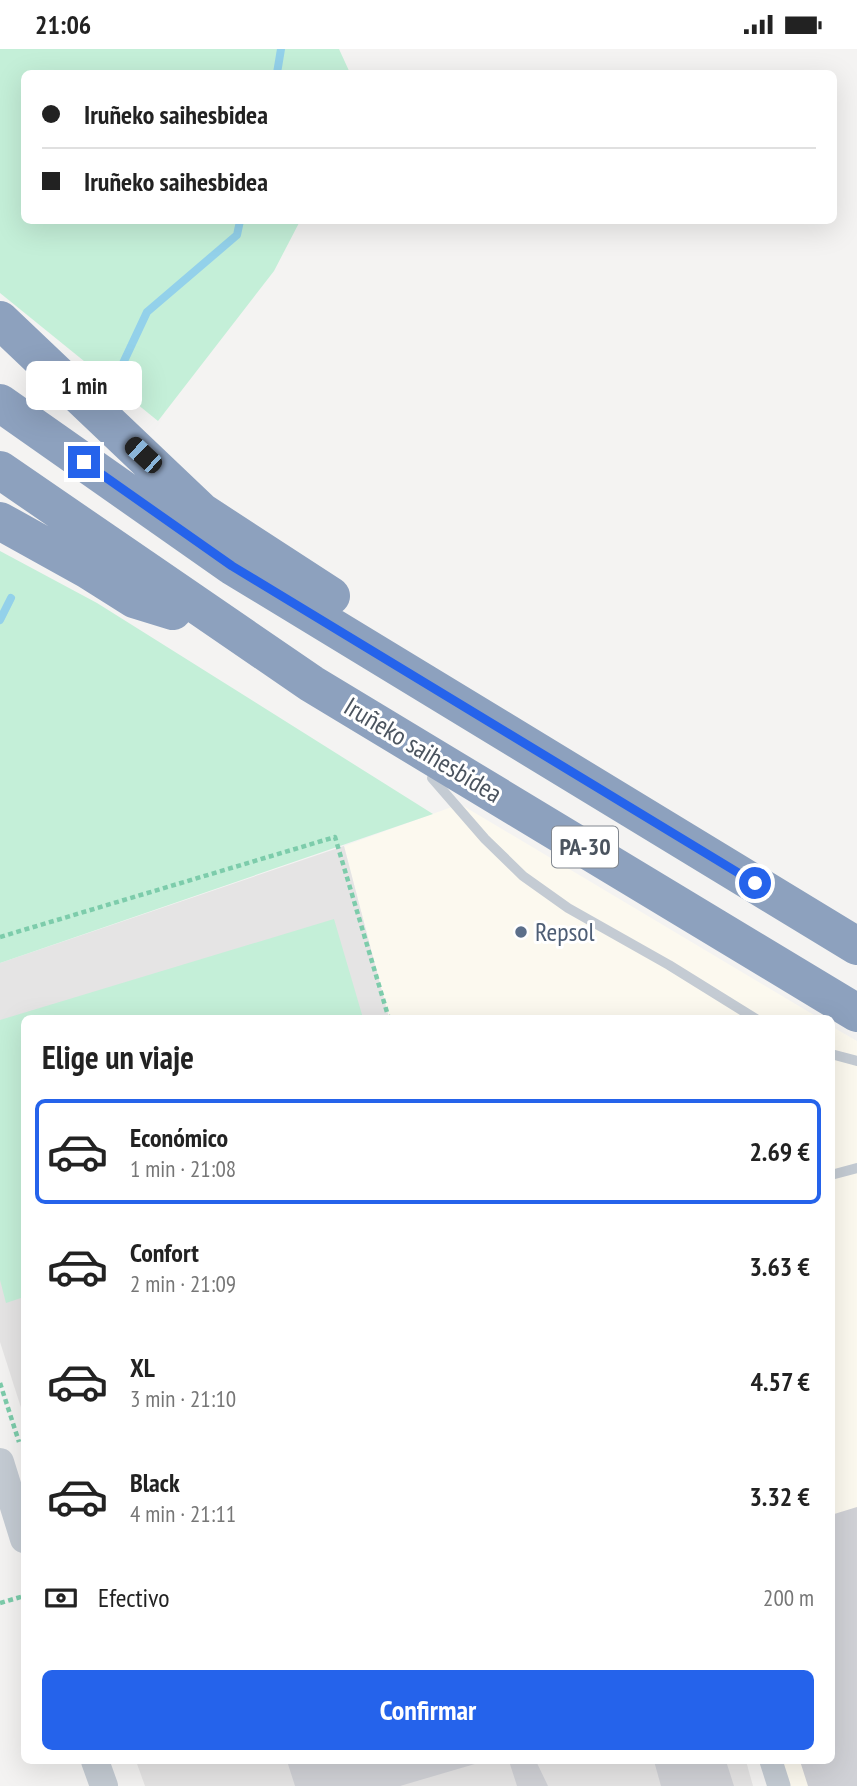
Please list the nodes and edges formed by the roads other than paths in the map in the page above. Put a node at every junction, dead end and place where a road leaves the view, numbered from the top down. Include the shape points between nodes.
1 (0, 320) edge
2 (0, 403) edge
3 (0, 470) edge
4 (0, 493) edge
5 (0, 521) edge
6 (173, 611) junction
7 (432, 778) junction
8 (755, 883) junction
9 (857, 946) edge
10 (857, 1013) edge
11 (749, 1015) edge
12 (823, 1015) edge
13 (835, 1022) edge
14 (857, 1036) edge
15 (835, 1055) edge
16 (857, 1062) edge
17 (857, 1168) edge
18 (835, 1174) edge
19 (10, 1455) edge
20 (21, 1521) edge
21 (96, 1764) edge
22 (772, 1764) edge
23 (104, 1786) edge
24 (779, 1786) edge

1 - 8 highway via 202,512 692,825
2 - 8 highway, PA-30 via 232,566
3 - 10 highway, Iruñeko saihesbidea / PA-30 via 312,684
4 - 6 highway
5 - 6 highway via 134,599
6 - 7 highway
7 - 11 lane via 523,876 568,908
7 - 12 highway
8 - 9 highway, PA-30
13 - 14 highway
15 - 16 lane
17 - 18 lane
19 - 20 street
21 - 23 street
22 - 24 street

